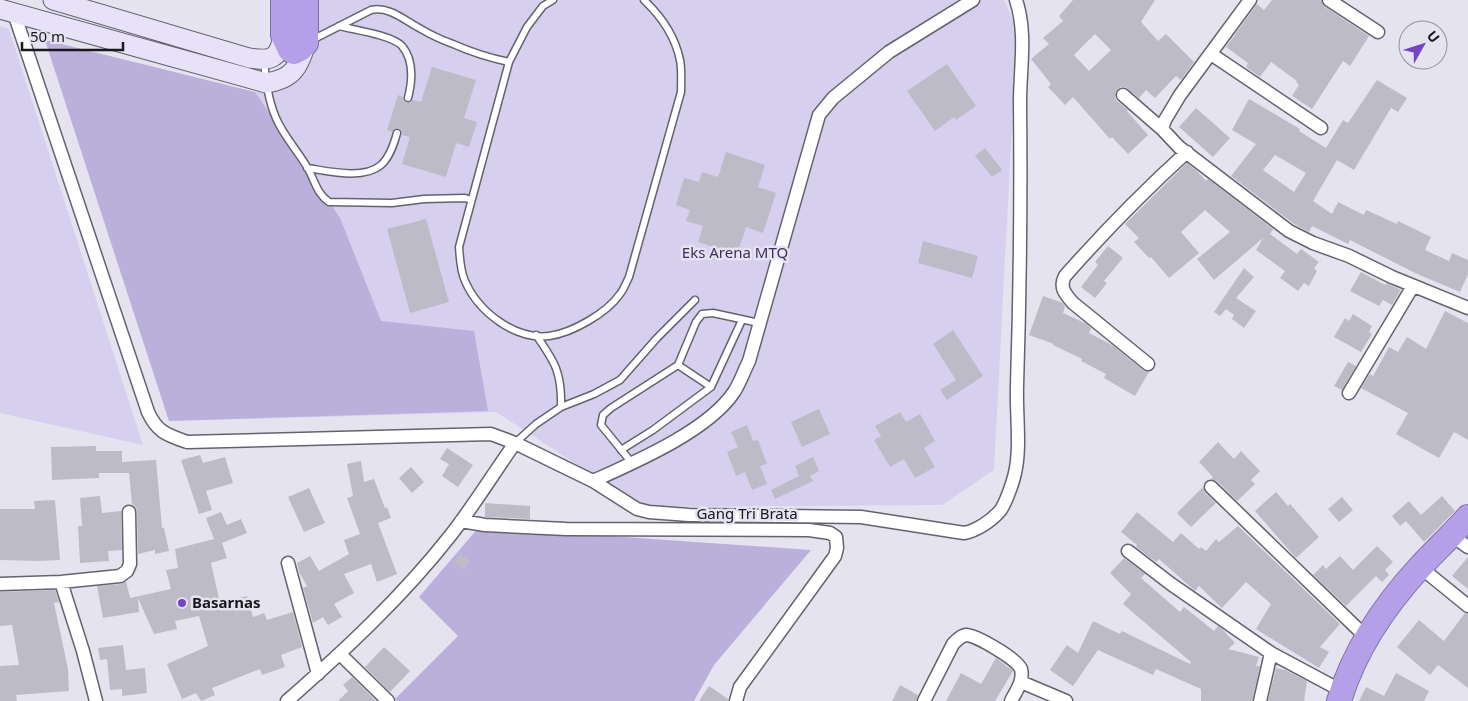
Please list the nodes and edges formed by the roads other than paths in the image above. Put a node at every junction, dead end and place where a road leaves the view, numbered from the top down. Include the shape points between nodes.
1 (53, 0) edge
2 (283, 0) edge
3 (306, 0) edge
4 (553, 0) edge
5 (644, 0) edge
6 (973, 0) edge
7 (1016, 0) edge
8 (1250, 0) edge
9 (1328, 0) edge
10 (7, 11) edge
11 (339, 26) junction
12 (1378, 32) dead end
13 (283, 35) junction
14 (306, 42) junction
15 (1211, 54) junction
16 (264, 60) junction
17 (509, 62) junction
18 (266, 83) junction
19 (1123, 96) dead end
20 (408, 98) dead end
21 (1320, 128) dead end
22 (1162, 129) junction
23 (397, 133) dead end
24 (1187, 152) junction
25 (307, 168) junction
26 (471, 200) junction
27 (1413, 286) junction
28 (694, 300) dead end
29 (1468, 308) edge
30 (742, 320) junction
31 (759, 323) junction
32 (536, 335) junction
33 (1148, 364) dead end
34 (678, 365) junction
35 (711, 387) junction
36 (1349, 393) dead end
37 (561, 406) junction
38 (515, 443) junction
39 (621, 450) junction
40 (632, 463) junction
41 (593, 482) junction
42 (1212, 486) dead end
43 (129, 512) dead end
44 (1468, 517) edge
45 (461, 520) junction
46 (1460, 541) edge
47 (1128, 551) dead end
48 (288, 563) dead end
49 (1420, 567) junction
50 (61, 582) junction
51 (0, 584) edge
52 (1468, 606) edge
53 (1367, 638) junction
54 (1271, 653) junction
55 (340, 654) junction
56 (318, 674) junction
57 (1021, 682) junction
58 (1340, 696) edge
59 (96, 701) edge
60 (287, 701) edge
61 (388, 701) edge
62 (736, 701) edge
63 (924, 701) edge
64 (1011, 701) edge
65 (1066, 701) edge
66 (1260, 701) edge

1 - 16 street
2 - 13 highway
3 - 14 highway
4 - 17 lane via 543,6 527,27
5 - 32 lane via 671,33 681,62 681,92 629,277 620,295 593,319 549,336
6 - 31 street via 889,52 833,98 819,115
7 - 41 street via 1023,49 1017,456 1015,474 999,512 978,528 964,533 861,517 665,514 637,509
8 - 15 street
9 - 12 street
10 - 18 street
10 - 38 street via 154,424 187,442 491,434
11 - 14 lane
11 - 17 lane via 371,10 385,10 454,45
11 - 20 lane via 389,39 401,46 408,59 412,82
13 - 14 highway via 294,52
13 - 16 street via 279,51
14 - 18 street via 301,60 290,76
15 - 21 street
15 - 22 street via 1180,95
16 - 18 lane
17 - 26 lane
18 - 25 lane via 276,118
19 - 22 street
22 - 24 street
23 - 25 lane via 381,166 362,174
24 - 27 street via 1289,231
24 - 33 street via 1099,237 1062,282 1062,288 1073,302
25 - 26 lane via 316,190 329,202 392,204 424,199
26 - 32 lane via 459,247 464,279 473,296 498,321 515,330
27 - 29 street
27 - 36 street
28 - 37 lane via 620,380
30 - 31 lane
30 - 34 lane via 713,313 702,314
30 - 35 lane
31 - 40 street via 749,361 734,392 711,417
32 - 37 lane via 558,371 562,387
34 - 35 lane
34 - 39 lane via 602,415 601,425
35 - 39 lane
37 - 38 lane
38 - 41 street
38 - 45 street
39 - 40 lane
40 - 41 street
42 - 53 street
43 - 50 street via 128,571 120,576
44 - 46 highway
45 - 55 street via 394,599
45 - 62 street, Gang Tri Brata via 485,525 566,529 809,530 830,533 836,537 838,548 835,556 740,688
46 - 49 highway
47 - 54 street
48 - 56 street
49 - 52 street
49 - 53 highway
50 - 51 street
50 - 59 street
53 - 58 highway
54 - 58 street
54 - 66 street
55 - 56 street
55 - 61 street
56 - 60 street
57 - 63 street via 1021,670 1010,656 967,635 954,644
57 - 64 street
57 - 65 street

